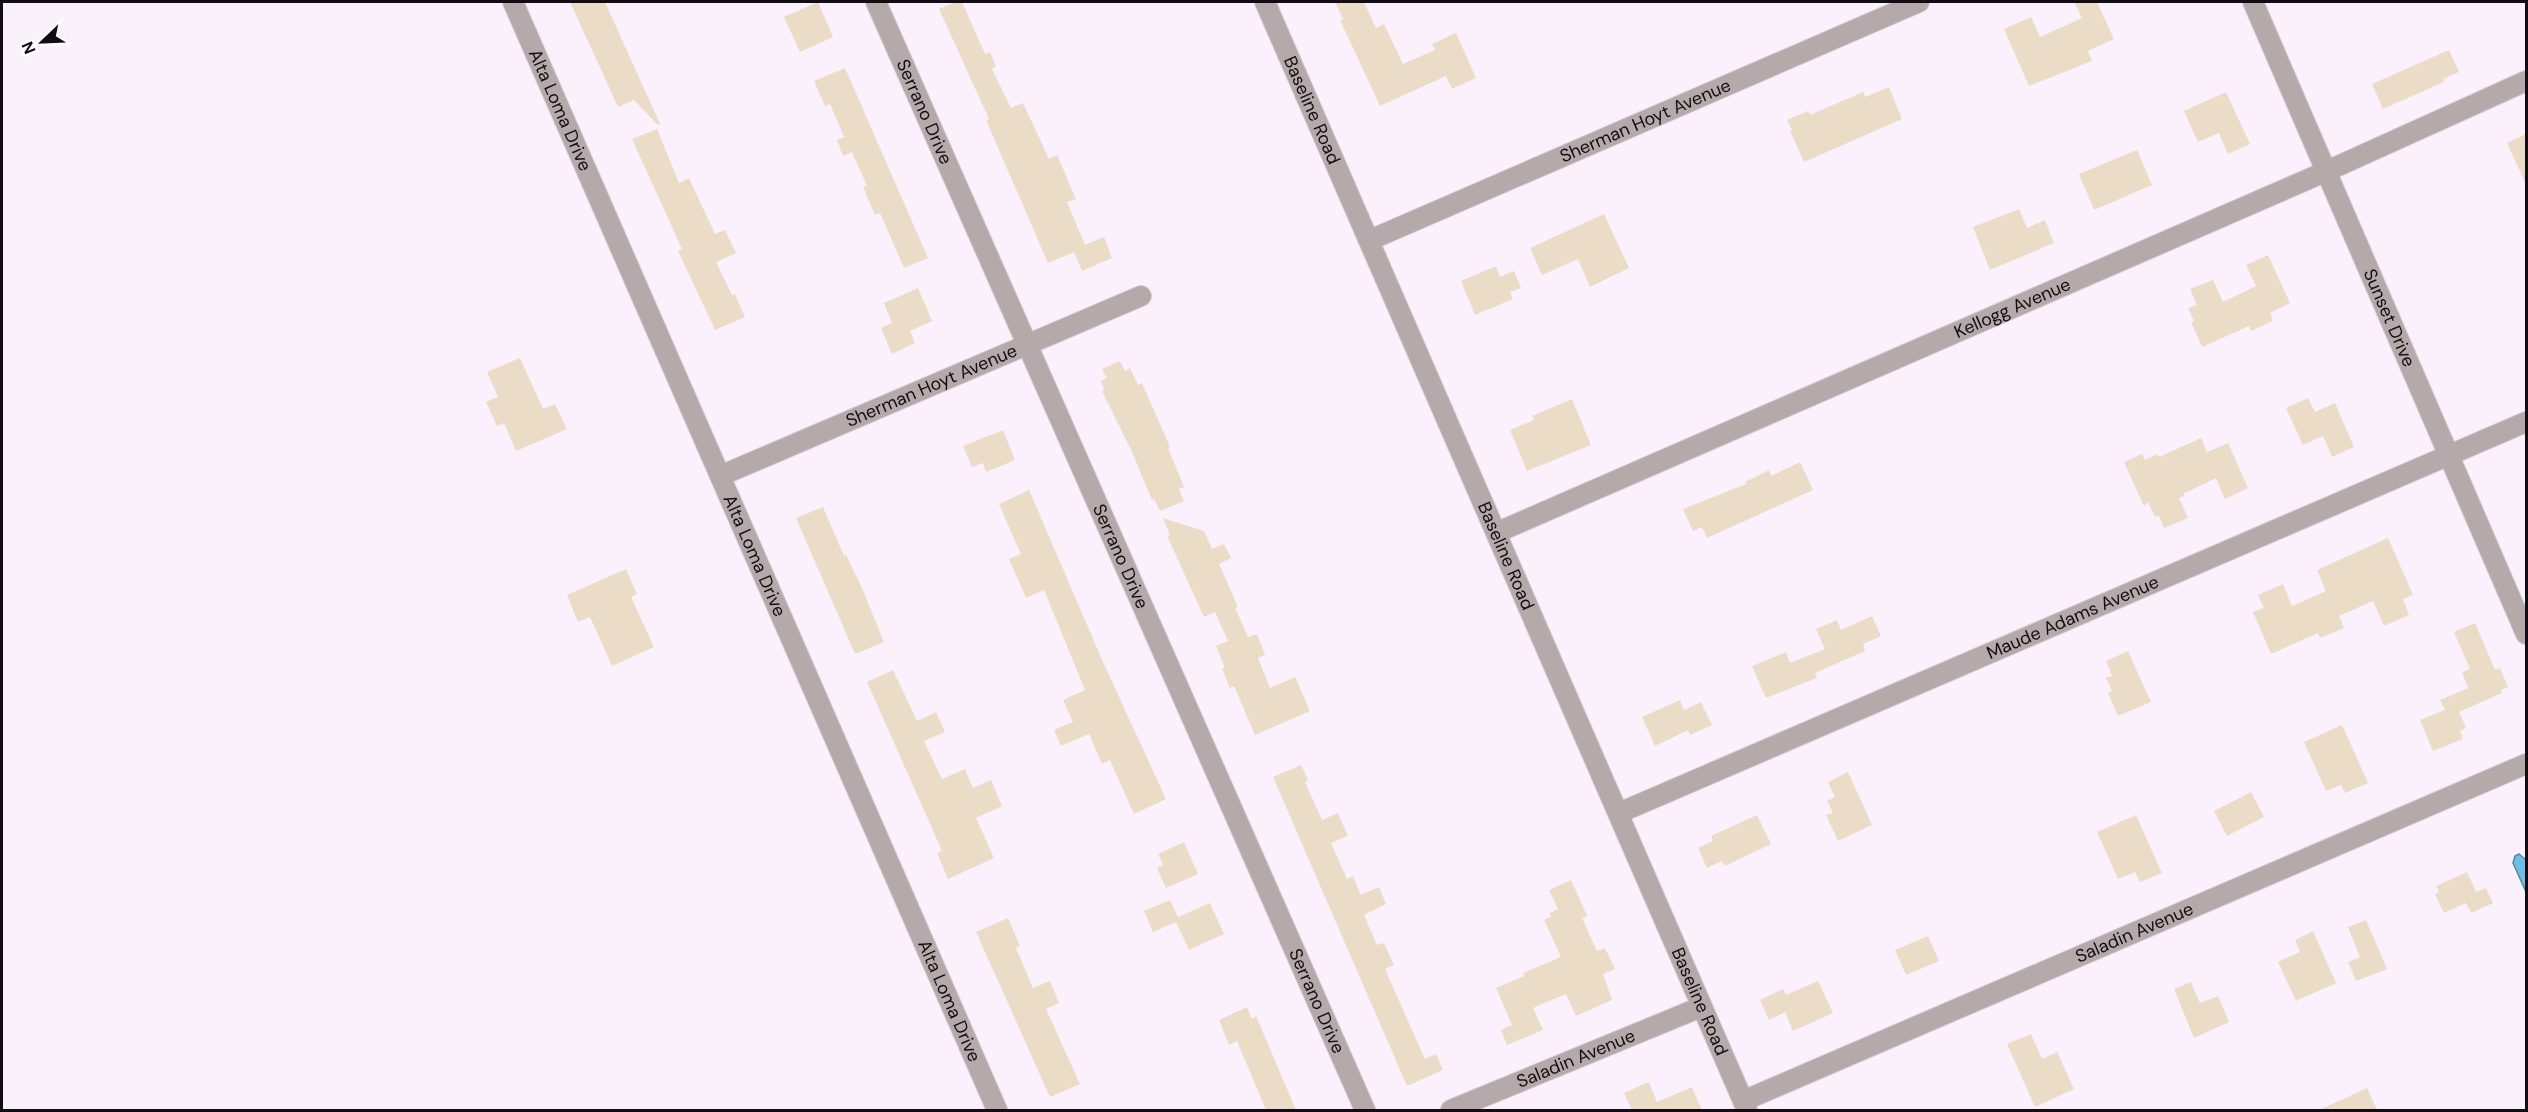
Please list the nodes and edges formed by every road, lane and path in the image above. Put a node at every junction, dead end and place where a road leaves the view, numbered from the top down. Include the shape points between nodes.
1 (513, 2) edge
2 (876, 2) edge
3 (1266, 2) edge
4 (1919, 2) edge
5 (2253, 2) edge
6 (2526, 81) edge
7 (2327, 171) junction
8 (1370, 240) junction
9 (1141, 296) dead end
10 (1026, 346) junction
11 (2526, 422) edge
12 (2449, 456) junction
13 (720, 476) junction
14 (1498, 532) junction
15 (2526, 634) edge
16 (2526, 764) edge
17 (1619, 813) junction
18 (1701, 1007) junction
19 (1745, 1106) edge
20 (997, 1110) edge
21 (1365, 1110) edge
22 (1451, 1110) edge

1 - 13 street, Alta Loma Drive
2 - 10 street, Serrano Drive
3 - 8 street, Baseline Road
4 - 8 street, Sherman Hoyt Avenue
5 - 7 street, Sunset Drive
6 - 7 street, Kellogg Avenue
7 - 12 street, Sunset Drive
7 - 14 street, Kellogg Avenue
8 - 14 street, Baseline Road
9 - 10 street, Sherman Hoyt Avenue
10 - 13 street, Sherman Hoyt Avenue
10 - 21 street, Serrano Drive
11 - 12 street, Maude Adams Avenue
12 - 15 street, Sunset Drive
12 - 17 street, Maude Adams Avenue
13 - 20 street, Alta Loma Drive
14 - 17 street, Baseline Road
16 - 19 street, Saladin Avenue
17 - 18 street, Baseline Road
18 - 19 street, Baseline Road
18 - 22 street, Saladin Avenue

